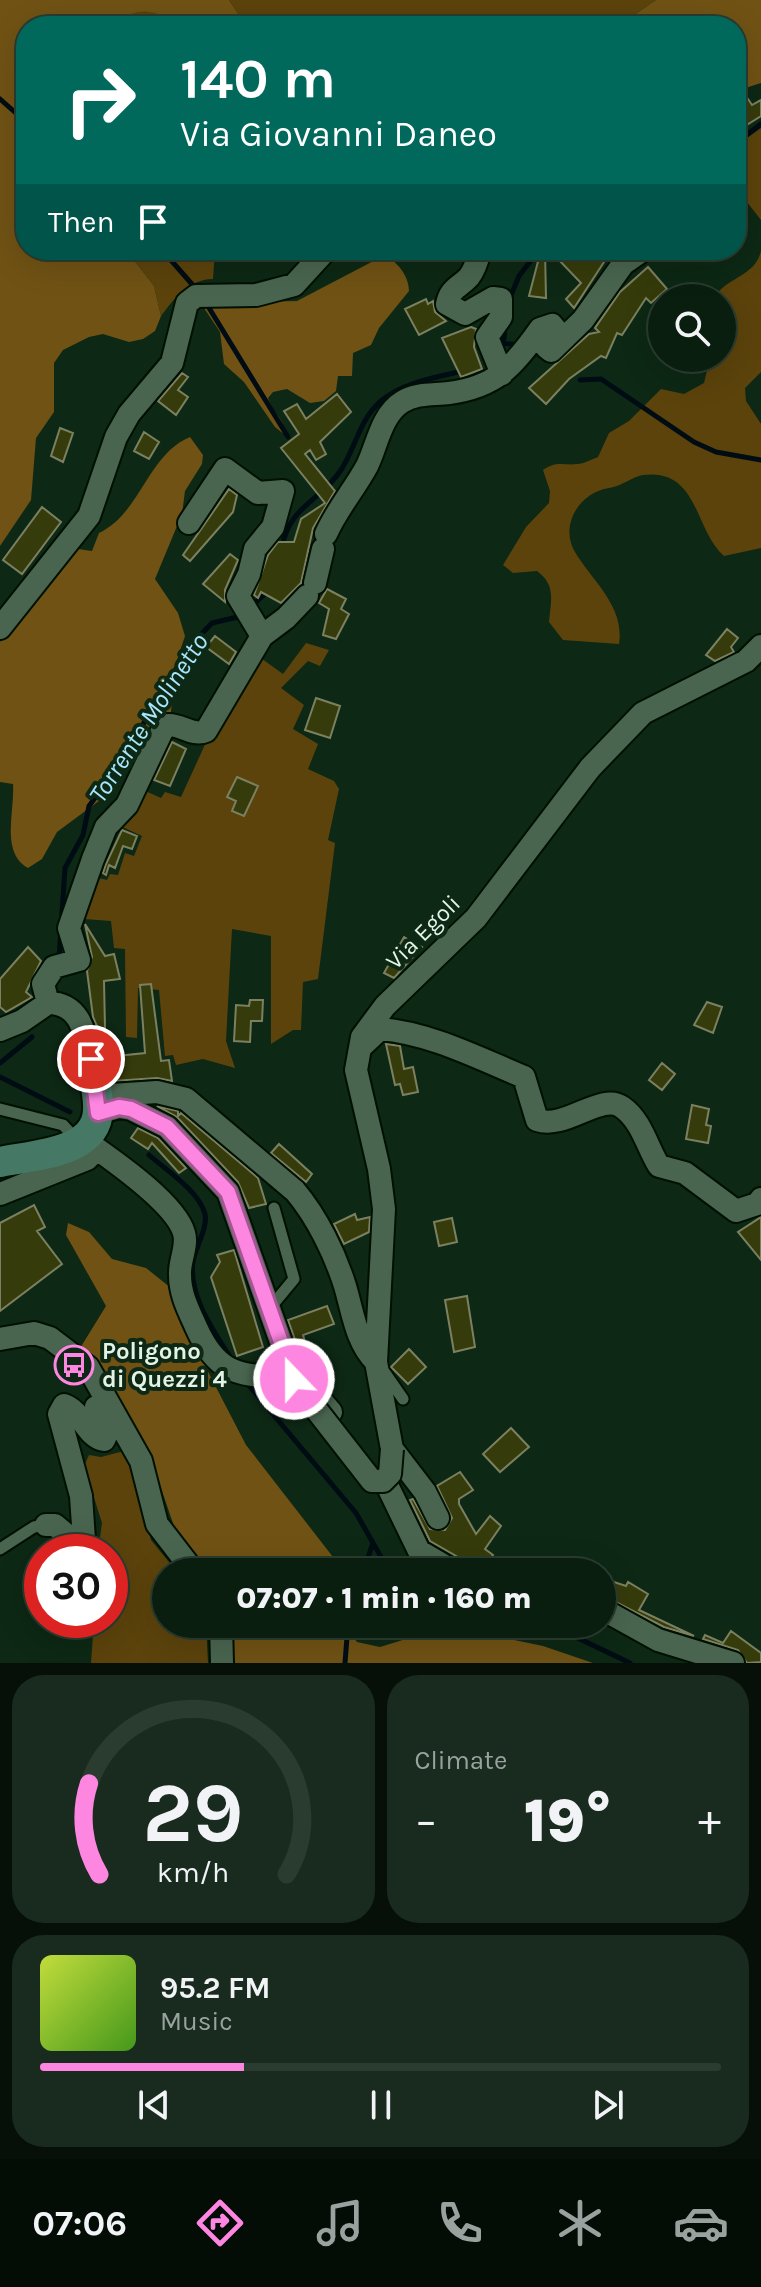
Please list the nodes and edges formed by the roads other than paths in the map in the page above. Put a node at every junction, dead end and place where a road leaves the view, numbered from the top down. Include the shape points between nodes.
1 (322, 260) edge
2 (477, 260) edge
3 (629, 260) edge
4 (502, 374) junction
5 (189, 523) dead end
6 (254, 620) junction
7 (0, 628) edge
8 (761, 646) edge
9 (48, 1003) junction
10 (0, 1030) edge
11 (358, 1051) junction
12 (91, 1059) joint
13 (0, 1109) edge
14 (131, 1109) junction
15 (90, 1136) junction
16 (0, 1162) edge
17 (0, 1194) edge
18 (761, 1199) edge
19 (274, 1208) dead end
20 (268, 1311) junction
21 (0, 1339) edge
22 (376, 1359) junction
23 (88, 1367) junction
24 (288, 1379) junction
25 (403, 1399) dead end
26 (392, 1449) junction
27 (438, 1518) dead end
28 (46, 1525) joint
29 (0, 1549) edge
30 (183, 1558) edge
31 (431, 1558) edge
32 (616, 1617) edge
33 (221, 1638) edge
34 (222, 1663) edge
35 (733, 1663) edge

1 - 7 street via 294,285 256,295 196,296 187,303 172,363 116,437 89,516
2 - 4 street via 468,278 452,289 447,304 465,314 501,299 503,310 487,337
3 - 4 street via 583,320 551,351 546,348 557,331 552,325 540,329
4 - 6 street via 488,385 422,394 400,403 335,513 311,590 286,618
5 - 6 street via 225,469 258,493 283,491 273,527 255,549 239,590
6 - 9 street via 213,723 200,734 168,725 127,805 106,827 69,928 79,960 54,967 43,984
8 - 11 street, Via Egoli via 746,661 643,713 590,768 476,918 371,1021
9 - 10 street
9 - 12 street via 76,1014
11 - 18 street via 380,1029 473,1054 524,1077 537,1120 545,1122 557,1123 606,1103 621,1106 645,1135 659,1166 685,1173 736,1211
11 - 22 street via 356,1070 384,1209
12 - 15 street
13 - 15 lane
14 - 15 street via 119,1107
14 - 20 street via 167,1127 228,1192
14 - 22 street via 112,1095 157,1092 186,1099 295,1191 333,1256 362,1344
15 - 16 street
15 - 17 street via 66,1169
15 - 24 street via 177,1218 186,1239 181,1295 206,1351 232,1372
19 - 20 lane via 294,1279
20 - 24 street
21 - 23 street via 34,1333 50,1338
22 - 25 lane
22 - 26 street
23 - 28 street via 81,1378 108,1437 99,1440 71,1408 64,1405 59,1414 81,1496 84,1540 76,1543 55,1525
23 - 30 street via 141,1461 157,1524
24 - 26 street, bridge via 372,1481 390,1474
24 - 31 street via 315,1392 384,1480 419,1551
26 - 27 street
28 - 29 lane
32 - 35 street via 658,1640
33 - 34 street

